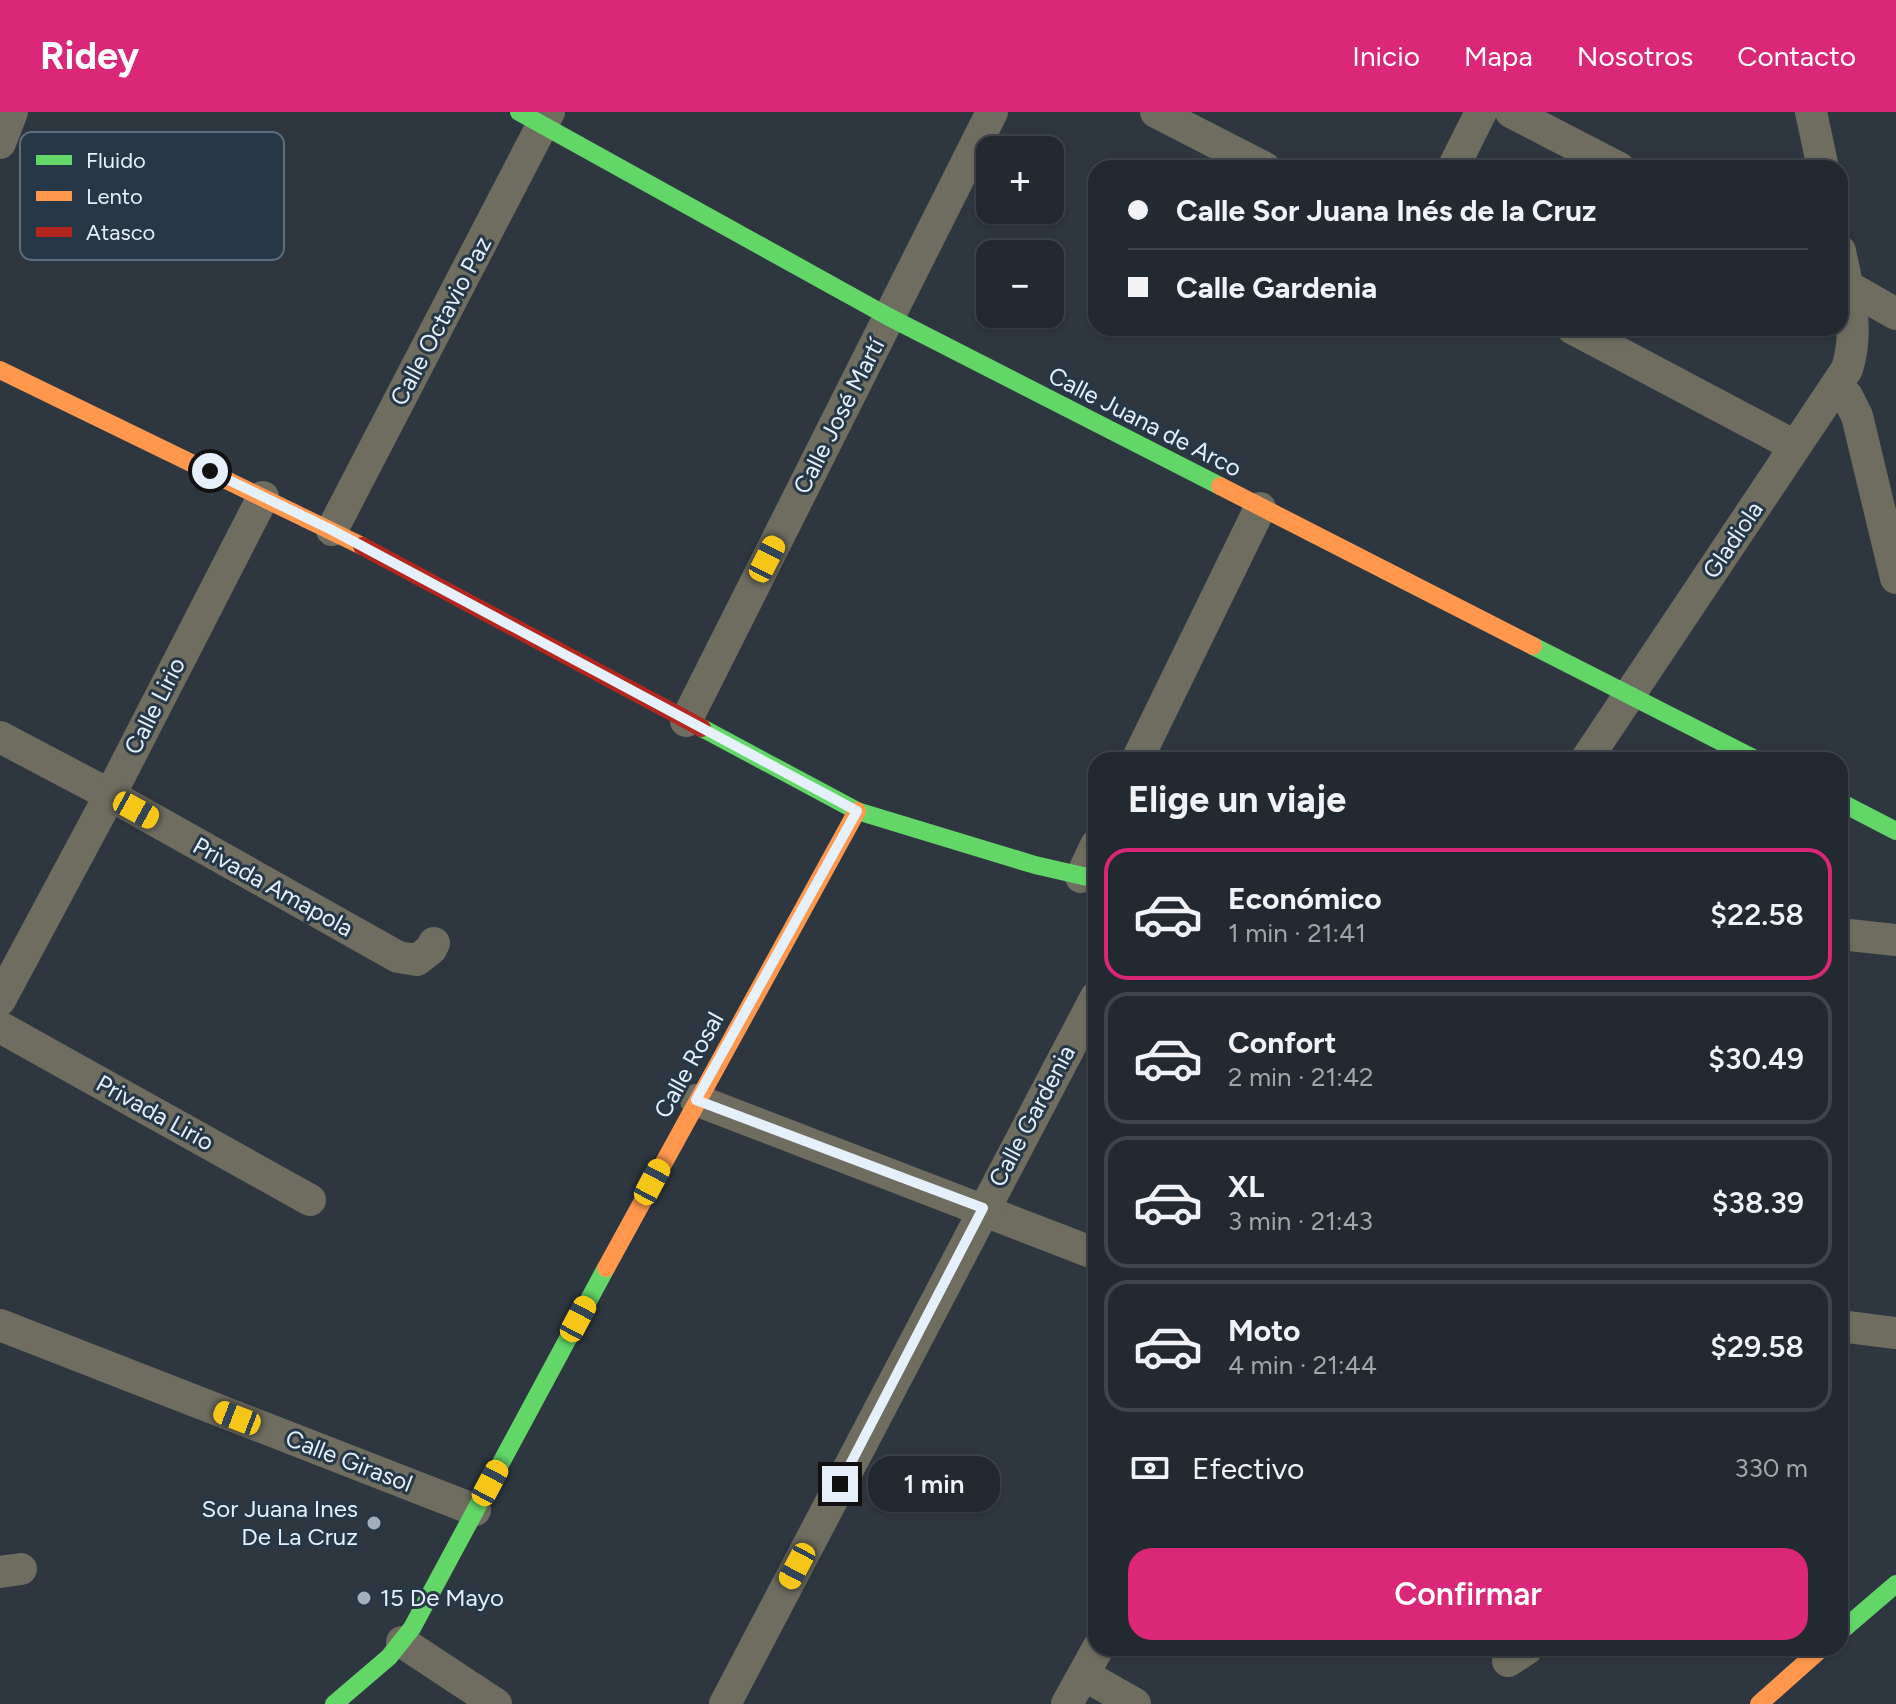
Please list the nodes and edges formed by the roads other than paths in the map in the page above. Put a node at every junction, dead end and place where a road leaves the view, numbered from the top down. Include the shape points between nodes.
1 (12, 112) edge
2 (992, 112) edge
3 (1156, 112) edge
4 (1481, 112) edge
5 (1511, 112) edge
6 (1811, 112) edge
7 (537, 116) edge
8 (0, 143) edge
9 (1249, 160) edge
10 (1457, 160) edge
11 (1604, 160) edge
12 (1821, 160) edge
13 (1848, 287) edge
14 (1848, 305) edge
15 (1896, 314) edge
16 (889, 317) junction
17 (1587, 336) edge
18 (0, 370) edge
19 (1837, 386) junction
20 (1795, 446) junction
21 (263, 497) junction
22 (1260, 508) junction
23 (332, 530) junction
24 (1896, 578) edge
25 (1630, 695) junction
26 (686, 721) junction
27 (0, 737) edge
28 (1141, 752) edge
29 (1591, 752) edge
30 (1741, 752) edge
31 (110, 795) junction
32 (1848, 806) edge
33 (857, 811) junction
34 (1896, 831) edge
35 (1088, 878) edge
36 (1848, 935) edge
37 (1896, 940) edge
38 (434, 943) dead end
39 (0, 1000) edge
40 (1088, 1012) edge
41 (0, 1027) edge
42 (696, 1100) junction
43 (310, 1200) dead end
44 (983, 1208) junction
45 (1088, 1251) edge
46 (0, 1325) edge
47 (1848, 1327) edge
48 (1896, 1333) edge
49 (475, 1510) junction
50 (1896, 1584) edge
51 (1848, 1615) edge
52 (402, 1642) junction
53 (1813, 1656) edge
54 (1091, 1662) edge
55 (334, 1704) edge
56 (496, 1704) edge
57 (725, 1704) edge
58 (1067, 1704) edge
59 (1135, 1704) edge
60 (1759, 1704) edge

1 - 8 street
2 - 16 street, Calle José Martí
3 - 9 street
4 - 10 street
5 - 11 street
6 - 12 street
7 - 16 street, Calle Juana de Arco
7 - 23 street, Calle Octavio Paz
13 - 15 street
14 - 19 street, Gladiola via 1853,342
16 - 22 street, Calle Juana de Arco
16 - 26 street, Calle José Martí
17 - 20 street
18 - 21 street
19 - 20 street, Gladiola
19 - 24 street via 1857,416
20 - 25 street, Gladiola
21 - 23 street
21 - 31 street, Calle Lirio
22 - 25 street, Calle Juana de Arco
22 - 28 street
23 - 26 street
25 - 29 street, Gladiola
25 - 30 street, Calle Juana de Arco
26 - 33 street
27 - 31 street
31 - 38 street, Privada Amapola via 398,957 417,960
31 - 39 street, Calle Lirio
32 - 34 street
33 - 35 street
33 - 42 street, Calle Rosal
36 - 37 street
40 - 44 street, Calle Gardenia
41 - 43 street, Privada Lirio
42 - 44 street
42 - 49 street, Calle Rosal
44 - 45 street
44 - 57 street, Calle Gardenia
46 - 49 street, Calle Girasol
47 - 48 street
49 - 52 street, Calle Rosal
50 - 51 street
52 - 55 street, Calle Rosal
52 - 56 street
53 - 60 street
54 - 58 street
54 - 59 street

